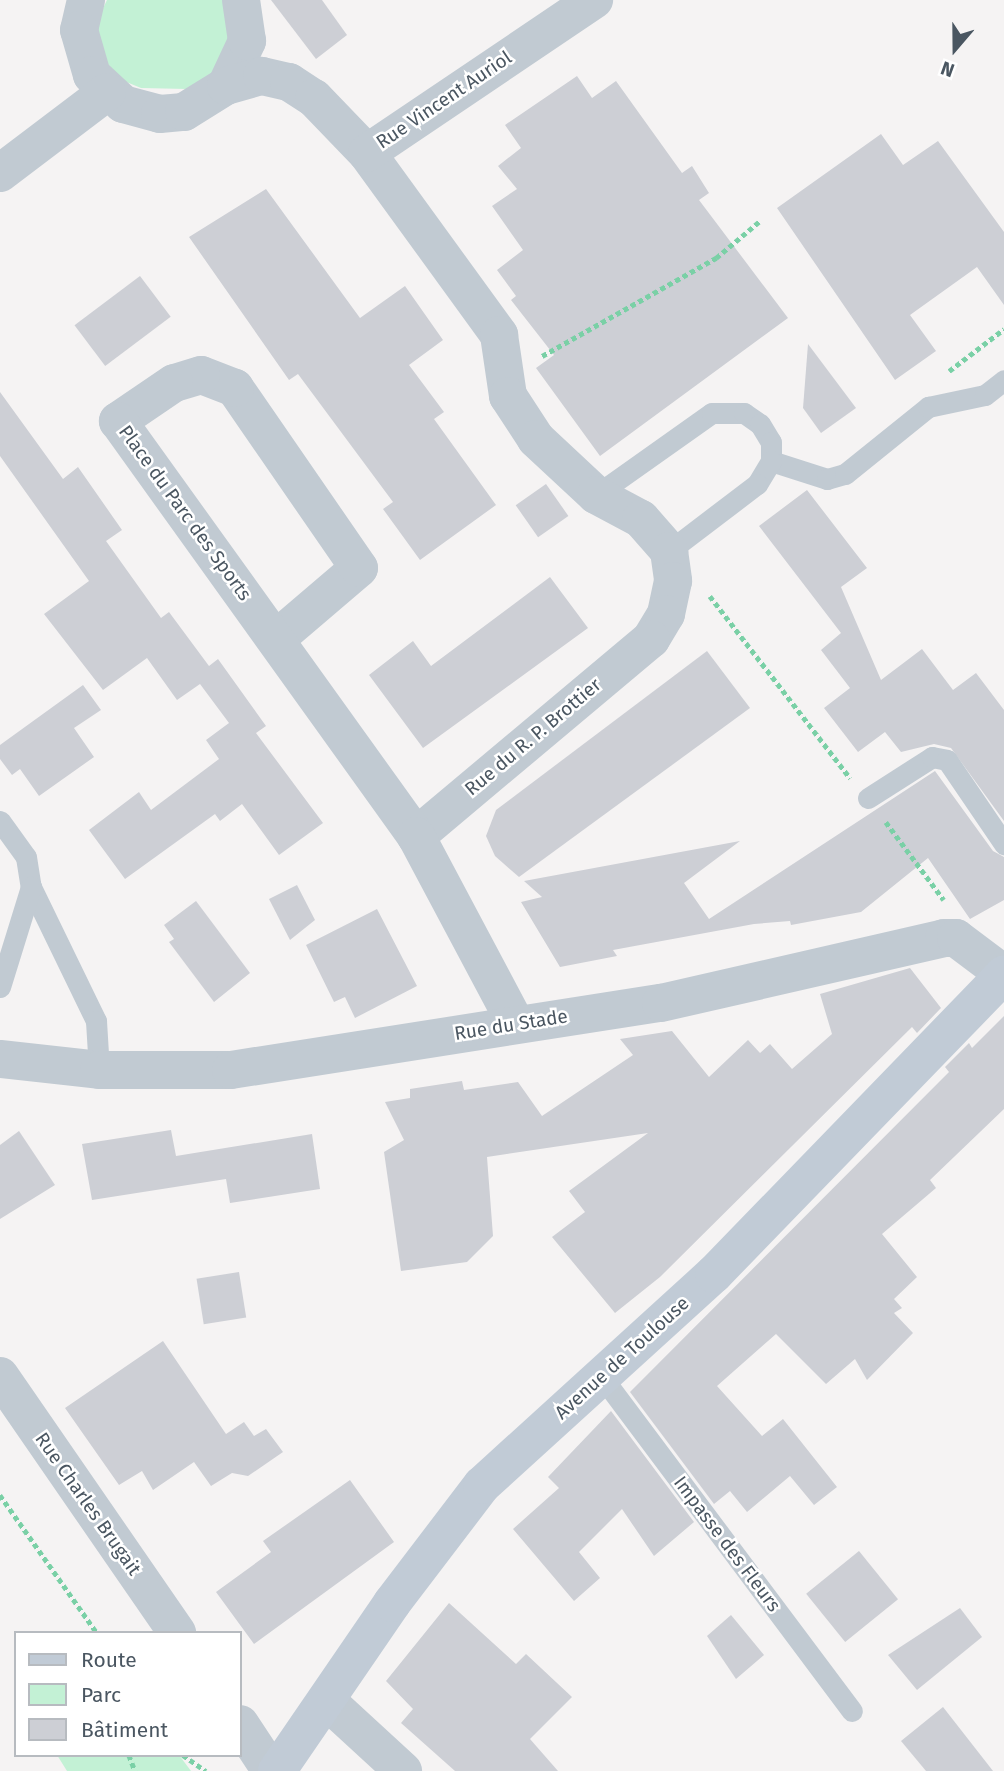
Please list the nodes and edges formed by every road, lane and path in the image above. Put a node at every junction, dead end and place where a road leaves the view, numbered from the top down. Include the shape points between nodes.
1 (241, 0) edge
2 (594, 0) edge
3 (78, 2) edge
4 (226, 86) junction
5 (107, 92) junction
6 (367, 153) junction
7 (0, 173) edge
8 (761, 220) dead end
9 (501, 350) junction
10 (1004, 380) edge
11 (771, 461) junction
12 (596, 495) junction
13 (669, 551) junction
14 (706, 590) dead end
15 (276, 639) junction
16 (868, 798) junction
17 (0, 821) edge
18 (416, 836) junction
19 (1004, 844) edge
20 (31, 887) junction
21 (956, 938) junction
22 (1004, 975) edge
23 (0, 987) edge
24 (515, 1022) junction
25 (0, 1059) edge
26 (99, 1070) junction
27 (0, 1376) edge
28 (602, 1377) junction
29 (0, 1495) edge
30 (96, 1631) edge
31 (176, 1631) edge
32 (328, 1702) junction
33 (852, 1711) dead end
34 (242, 1727) edge
35 (186, 1757) edge
36 (206, 1771) edge
37 (274, 1771) edge
38 (403, 1771) edge

1 - 4 street via 247,41
2 - 6 street, Rue Vincent Auriol
3 - 5 street via 82,53
4 - 5 street, Rue Vincent Auriol via 184,112 160,114 122,103
4 - 6 street, Rue Vincent Auriol via 262,76 289,82 314,98
5 - 7 street
6 - 9 street
8 - 9 path via 716,258 622,307 546,355
9 - 12 street via 508,396 536,439
10 - 11 lane via 985,395 928,407 845,474 827,478
11 - 12 lane via 771,442 760,424 744,413 712,412
11 - 13 lane via 757,484
12 - 13 street via 640,519
13 - 18 street, Rue du R. P. Brottier via 673,581 666,614 651,639
14 - 16 path
15 - 15 street, Place du Parc des Sports via 118,421 173,383 201,375 235,388 359,568
15 - 18 street, Place du Parc des Sports
16 - 19 lane via 933,757 947,760
16 - 21 path via 958,919
17 - 20 lane via 26,857
18 - 24 street, Place du Parc des Sports
20 - 23 lane
20 - 26 lane via 96,1021
21 - 22 street
21 - 24 street, Rue du Stade via 881,950 661,1003
22 - 28 street, Avenue de Toulouse via 714,1274
24 - 26 street, Rue du Stade via 367,1051 231,1070
25 - 26 street, Rue du Stade
27 - 31 street, Rue Charles Brugait
28 - 32 street, Avenue de Toulouse via 482,1485 392,1603
28 - 33 lane, Impasse des Fleurs
29 - 30 path
32 - 37 street, Avenue de Toulouse
32 - 38 street
34 - 37 street
35 - 36 path

